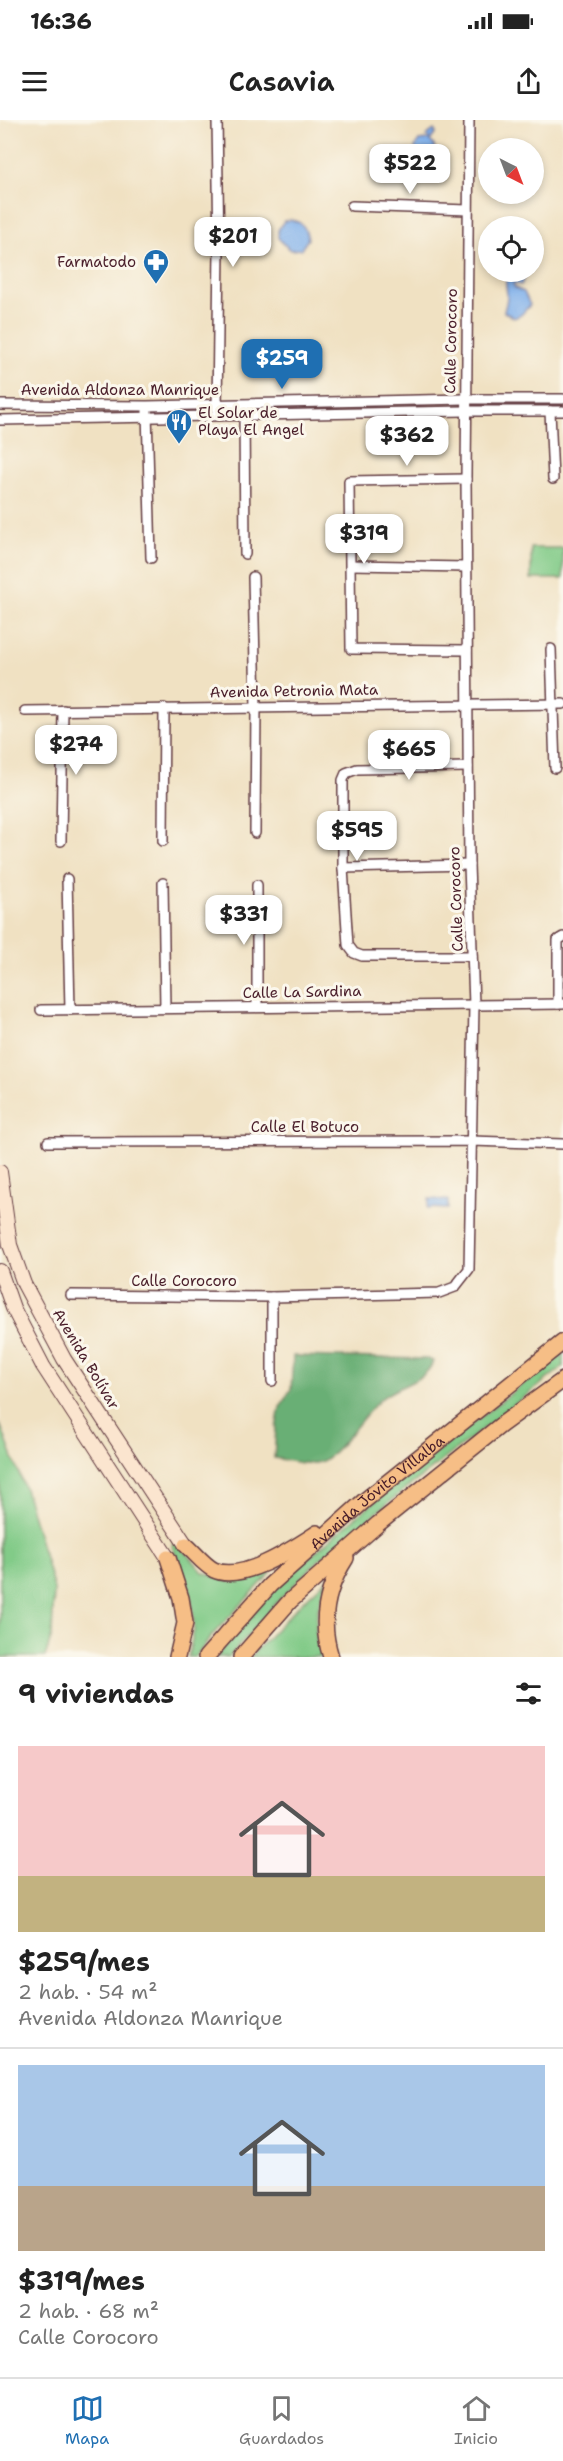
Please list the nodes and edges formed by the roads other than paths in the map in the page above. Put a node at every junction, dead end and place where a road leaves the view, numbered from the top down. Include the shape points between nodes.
1 (217, 120) edge
2 (469, 120) edge
3 (352, 206) dead end
4 (468, 210) junction
5 (465, 399) junction
6 (563, 399) edge
7 (243, 404) junction
8 (0, 405) edge
9 (217, 405) junction
10 (147, 406) junction
11 (465, 411) junction
12 (550, 411) junction
13 (563, 411) edge
14 (244, 415) junction
15 (217, 416) junction
16 (147, 417) junction
17 (0, 420) edge
18 (466, 479) junction
19 (553, 479) dead end
20 (245, 554) dead end
21 (150, 558) dead end
22 (351, 565) junction
23 (466, 567) junction
24 (253, 577) dead end
25 (551, 649) dead end
26 (467, 650) junction
27 (558, 704) edge
28 (467, 705) junction
29 (256, 707) junction
30 (164, 708) junction
31 (63, 710) junction
32 (25, 711) dead end
33 (468, 767) junction
34 (555, 768) dead end
35 (255, 833) dead end
36 (61, 841) dead end
37 (162, 841) dead end
38 (469, 865) junction
39 (344, 868) junction
40 (67, 879) dead end
41 (163, 883) dead end
42 (257, 885) dead end
43 (563, 937) edge
44 (472, 956) junction
45 (560, 1004) edge
46 (474, 1005) junction
47 (257, 1007) junction
48 (165, 1008) junction
49 (41, 1010) dead end
50 (70, 1010) junction
51 (48, 1142) dead end
52 (472, 1142) junction
53 (563, 1144) edge
54 (0, 1172) edge
55 (0, 1271) edge
56 (71, 1295) dead end
57 (272, 1297) junction
58 (563, 1342) edge
59 (272, 1381) dead end
60 (559, 1384) edge
61 (364, 1501) junction
62 (355, 1544) junction
63 (186, 1545) joint
64 (168, 1558) joint
65 (177, 1657) edge
66 (206, 1657) edge
67 (241, 1657) edge
68 (332, 1657) edge

1 - 9 street
2 - 4 street, Calle Corocoro
3 - 4 street
4 - 5 street, Calle Corocoro
5 - 6 street, Avenida Aldonza Manrique
5 - 7 street, Avenida Aldonza Manrique
5 - 11 street, Calle Corocoro
7 - 9 street, Avenida Aldonza Manrique
7 - 14 street
8 - 10 street, Avenida Aldonza Manrique
9 - 10 street, Avenida Aldonza Manrique
9 - 15 street
10 - 16 street
11 - 12 street, Avenida Aldonza Manrique
11 - 14 street, Avenida Aldonza Manrique
11 - 18 street, Calle Corocoro
12 - 13 street, Avenida Aldonza Manrique
12 - 19 street
14 - 15 street, Avenida Aldonza Manrique
14 - 20 street
15 - 16 street, Avenida Aldonza Manrique
16 - 17 street, Avenida Aldonza Manrique
16 - 21 street
18 - 22 street via 349,481
18 - 23 street, Calle Corocoro
22 - 23 street
22 - 26 street via 351,649
23 - 26 street, Calle Corocoro
24 - 29 street
25 - 27 street
26 - 28 street, Calle Corocoro
27 - 28 street, Avenida Petronia Mata
27 - 34 street
28 - 29 street, Avenida Petronia Mata
28 - 33 street, Calle Corocoro
29 - 30 street, Avenida Petronia Mata
29 - 35 street
30 - 31 street, Avenida Petronia Mata
30 - 37 street
31 - 32 street, Avenida Petronia Mata
31 - 36 street
33 - 38 street, Calle Corocoro
33 - 39 street via 357,769 346,773
38 - 39 street
38 - 44 street, Calle Corocoro
39 - 44 street via 348,945 354,953
40 - 50 street
41 - 48 street
42 - 47 street
43 - 45 street via 558,940
44 - 46 street, Calle Corocoro
45 - 46 street, Calle La Sardina
46 - 47 street, Calle La Sardina
46 - 52 street, Calle Corocoro
47 - 48 street, Calle La Sardina
48 - 50 street, Calle La Sardina
49 - 50 street, Calle La Sardina
51 - 52 street, Calle El Botuco
52 - 53 street, Calle El Botuco
52 - 57 street, Calle Corocoro via 469,1269 455,1287 439,1293
54 - 63 street, Avenida Bolívar via 10,1245 24,1284 64,1359
55 - 64 street via 13,1308 44,1366
56 - 57 street, Calle Corocoro
57 - 59 street
58 - 61 main road, Avenida Jóvito Villalba
60 - 62 main road, Avenida Jóvito Villalba via 501,1425
61 - 63 main road via 274,1559 236,1574 214,1570
61 - 66 main road, Avenida Jóvito Villalba via 270,1585
62 - 67 main road, Avenida Jóvito Villalba via 290,1601
62 - 68 main road via 328,1596 325,1632
64 - 65 main road via 185,1623

